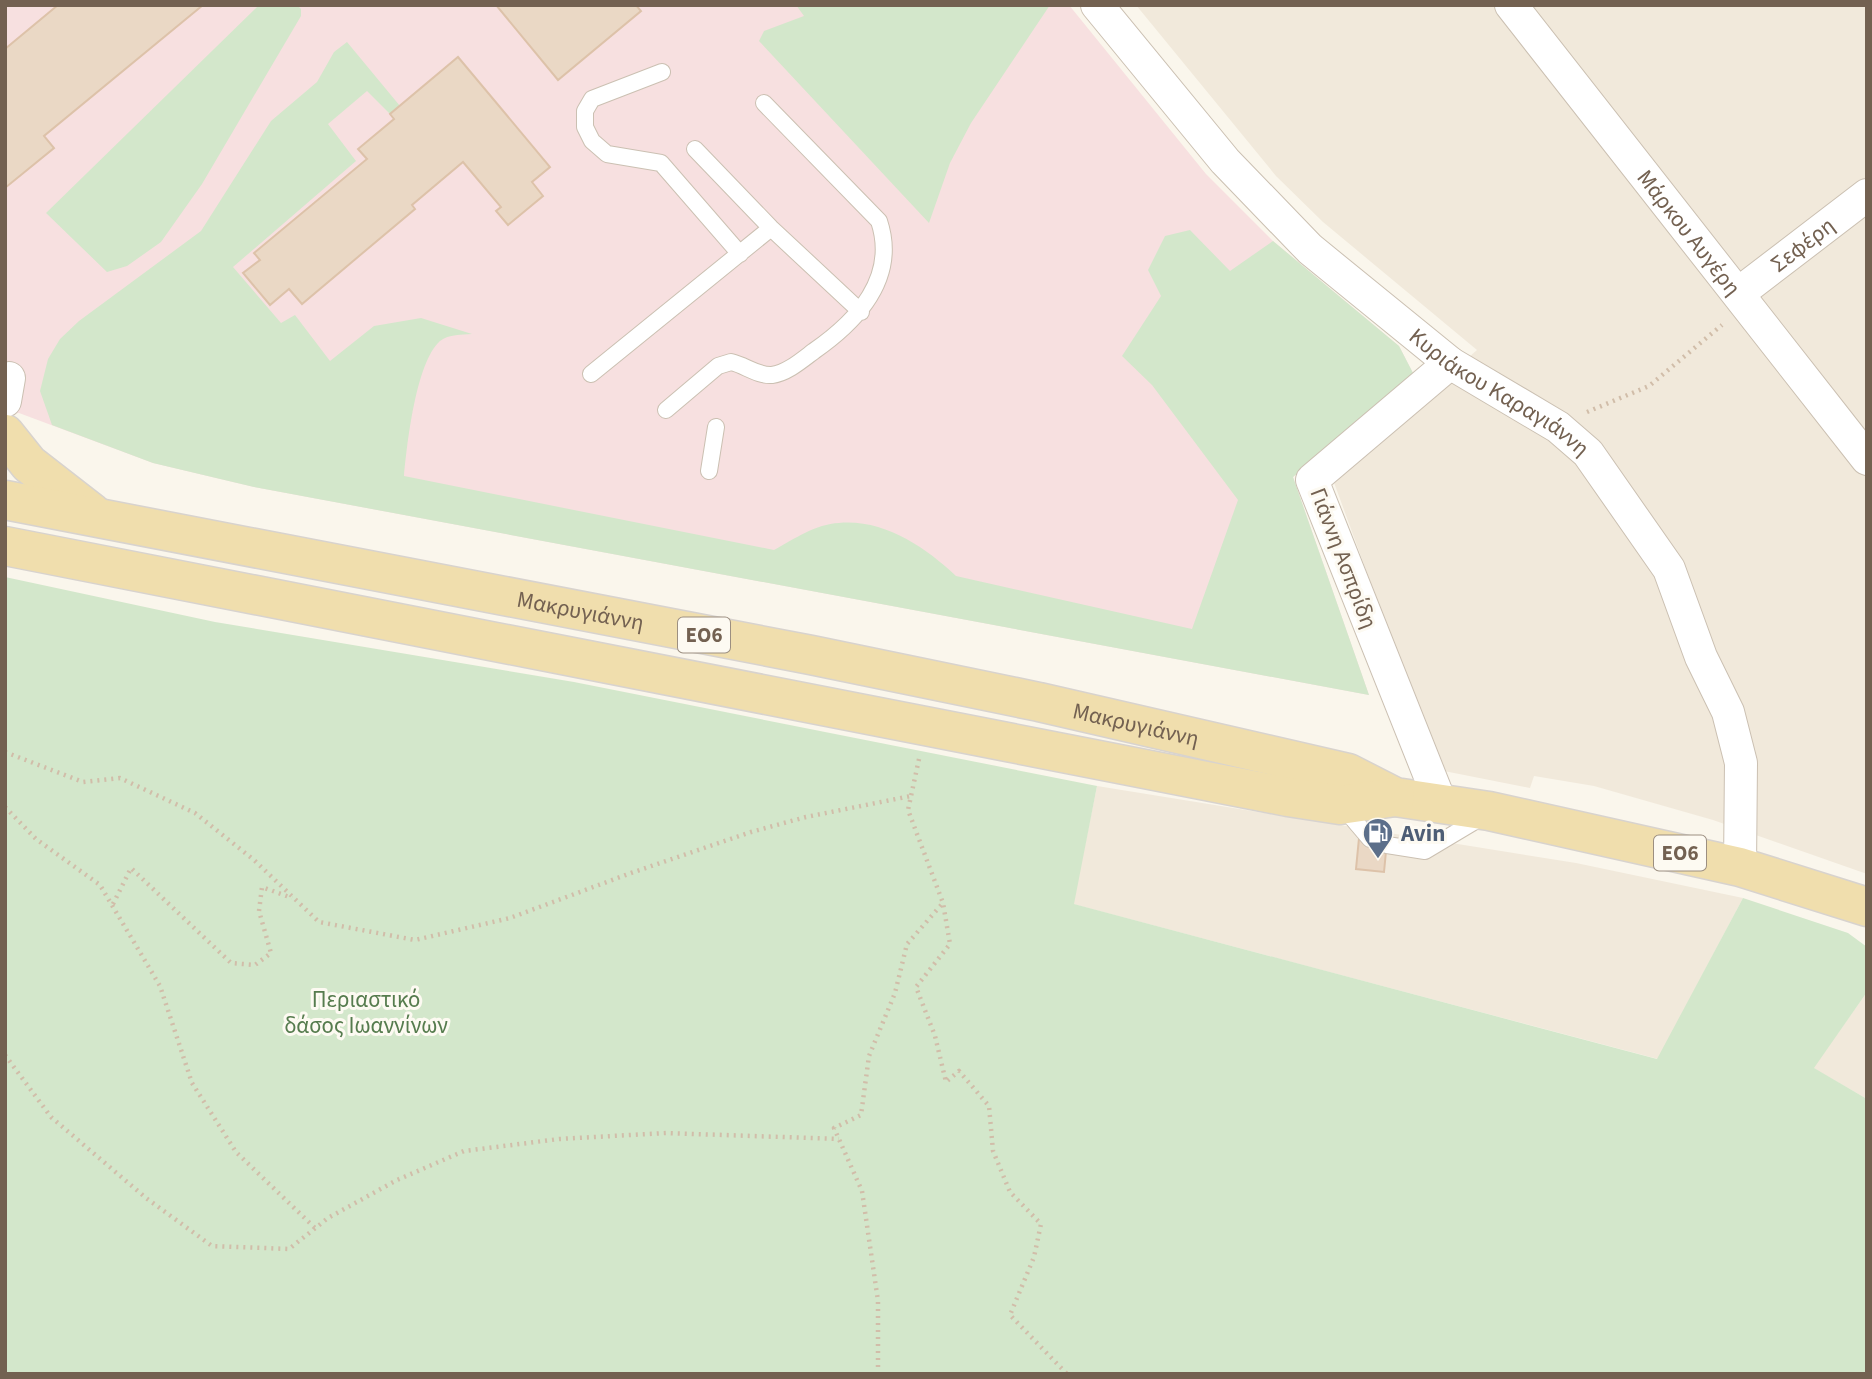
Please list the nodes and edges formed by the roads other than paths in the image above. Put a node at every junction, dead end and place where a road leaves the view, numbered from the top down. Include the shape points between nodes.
1 (1097, 5) edge
2 (1511, 5) edge
3 (662, 72) dead end
4 (764, 103) dead end
5 (695, 149) dead end
6 (1867, 195) edge
7 (771, 228) junction
8 (740, 254) junction
9 (1743, 298) junction
10 (861, 313) junction
11 (1450, 363) junction
12 (592, 374) dead end
13 (666, 411) dead end
14 (716, 427) dead end
15 (5, 434) edge
16 (5, 443) edge
17 (5, 457) edge
18 (1867, 459) edge
19 (709, 471) dead end
20 (5, 500) edge
21 (102, 520) junction
22 (5, 546) edge
23 (1395, 797) junction
24 (1340, 804) junction
25 (1441, 804) junction
26 (1489, 811) junction
27 (1370, 839) dead end
28 (1387, 845) dead end
29 (1740, 867) junction
30 (1867, 907) edge

1 - 11 street, Κυριάκου Καραγιάννη via 1200,132 1272,211 1310,249
2 - 9 street, Μάρκου Αυγέρη
3 - 8 lane via 592,99 584,111 585,127 607,154 661,163
4 - 10 lane via 879,221 884,258
5 - 7 lane
6 - 9 street, Σεφέρη
7 - 8 lane
7 - 10 lane
8 - 12 lane
9 - 18 street, Μάρκου Αυγέρη
10 - 13 lane via 795,365 774,375 731,362 718,366
11 - 25 street, Γιάννη Ασπρίδη via 1312,480
11 - 29 street, Κυριάκου Καραγιάννη via 1558,427 1588,453 1658,550 1675,581 1701,657 1737,738 1742,776
14 - 19 lane
15 - 21 main road via 29,464
16 - 17 street
20 - 21 main road, Μακρυγιάννη / ΕΟ6
21 - 23 main road, Μακρυγιάννη / ΕΟ6 via 1039,702 1348,774
22 - 24 main road, Μακρυγιάννη / ΕΟ6
23 - 24 main road, Μακρυγιάννη / ΕΟ6
23 - 25 main road, Μακρυγιάννη / ΕΟ6
24 - 27 lane
25 - 26 main road, Μακρυγιάννη / ΕΟ6
26 - 28 lane via 1425,851
26 - 29 main road, Μακρυγιάννη / ΕΟ6
29 - 30 main road, Μακρυγιάννη / ΕΟ6

